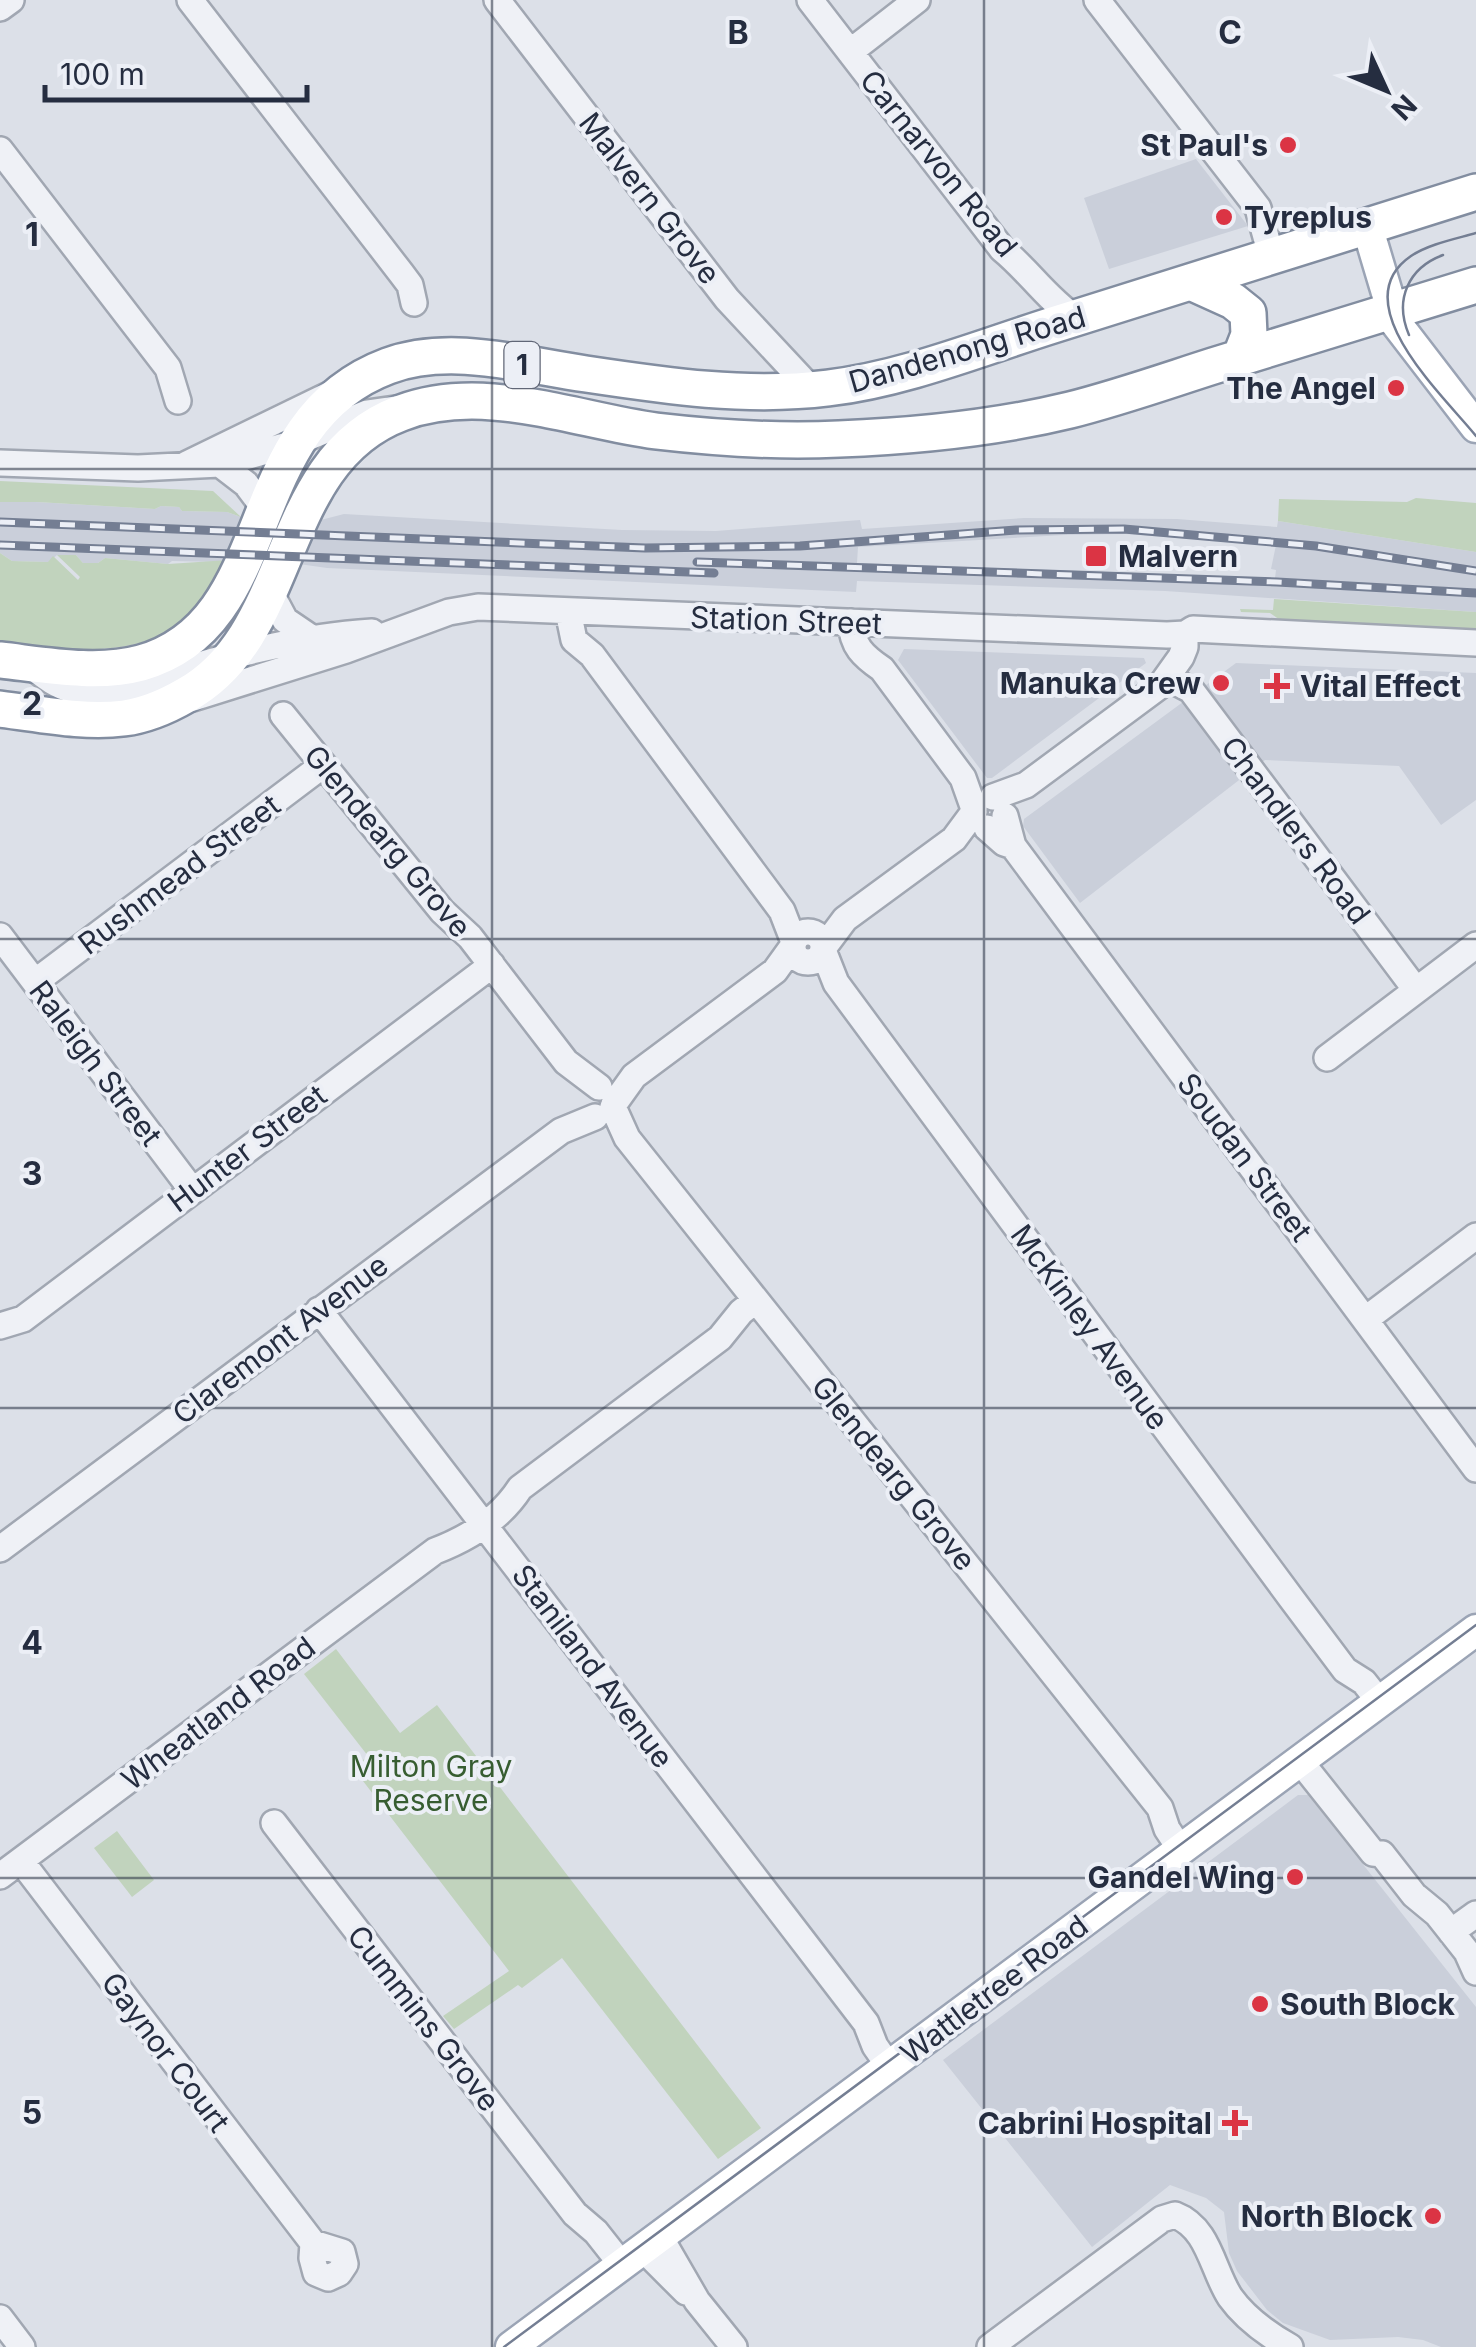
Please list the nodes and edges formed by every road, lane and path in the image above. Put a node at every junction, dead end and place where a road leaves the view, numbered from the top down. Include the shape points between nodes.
1 (11, 0) edge
2 (190, 0) edge
3 (497, 0) edge
4 (810, 0) edge
5 (918, 0) edge
6 (1097, 0) edge
7 (0, 8) edge
8 (850, 52) junction
9 (0, 150) edge
10 (1476, 192) edge
11 (1367, 226) junction
12 (1272, 256) junction
13 (1191, 282) junction
14 (1476, 285) edge
15 (414, 303) dead end
16 (1390, 312) junction
17 (1075, 318) junction
18 (1240, 358) junction
19 (874, 380) junction
20 (356, 381) junction
21 (812, 390) junction
22 (178, 401) dead end
23 (429, 404) junction
24 (1476, 427) edge
25 (898, 434) junction
26 (294, 443) junction
27 (0, 462) edge
28 (187, 464) junction
29 (220, 464) junction
30 (264, 508) junction
31 (269, 590) junction
32 (579, 612) junction
33 (862, 623) junction
34 (391, 630) junction
35 (1176, 635) junction
36 (313, 639) junction
37 (1465, 649) edge
38 (236, 654) junction
39 (13, 662) edge
40 (1171, 672) junction
41 (160, 708) junction
42 (0, 709) edge
43 (283, 715) dead end
44 (323, 765) junction
45 (989, 813) junction
46 (0, 936) edge
47 (1476, 945) edge
48 (809, 946) junction
49 (492, 965) junction
50 (35, 982) junction
51 (1416, 990) junction
52 (1327, 1058) dead end
53 (599, 1103) junction
54 (192, 1190) junction
55 (1476, 1236) edge
56 (761, 1306) junction
57 (319, 1310) junction
58 (1366, 1319) junction
59 (0, 1326) edge
60 (1476, 1469) edge
61 (479, 1518) junction
62 (0, 1548) edge
63 (1476, 1630) edge
64 (1372, 1707) junction
65 (1305, 1756) junction
66 (274, 1822) dead end
67 (1188, 1844) junction
68 (10, 1868) edge
69 (1414, 1895) junction
70 (1476, 1914) edge
71 (1452, 1932) junction
72 (1476, 1973) edge
73 (896, 2061) junction
74 (313, 2242) dead end
75 (634, 2256) junction
76 (0, 2318) edge
77 (22, 2347) edge
78 (511, 2347) edge
79 (734, 2347) edge
80 (990, 2347) edge
81 (1290, 2347) edge

1 - 7 street
2 - 15 street via 410,285
3 - 21 street, Malvern Grove via 727,298
4 - 8 street, Carnarvon Road
5 - 8 street
6 - 12 street via 1258,208
8 - 17 street, Carnarvon Road via 1002,248
9 - 22 street via 168,368
10 - 11 highway, Dandenong Road / 1
11 - 12 highway, Dandenong Road / 1
11 - 16 main road
12 - 13 highway, Dandenong Road / 1
13 - 17 highway, Dandenong Road / 1
13 - 18 highway via 1248,313
14 - 16 highway, Dandenong Road / 1
16 - 18 highway, Dandenong Road / 1
16 - 24 main road
17 - 19 highway, Dandenong Road / 1
18 - 25 highway, Dandenong Road / 1 via 1068,410
19 - 21 highway, Dandenong Road / 1
19 - 25 highway
20 - 21 highway, Dandenong Road / 1 via 398,363 454,356 692,388
20 - 26 highway, Dandenong Road / 1 via 318,411
20 - 28 street
23 - 25 highway, Dandenong Road / 1 via 494,403 738,438
23 - 26 street via 367,413
23 - 31 highway, Dandenong Road / 1 via 375,426 332,464
26 - 29 street
26 - 30 highway, Dandenong Road / 1
27 - 28 street
28 - 29 street
29 - 30 street
30 - 39 highway, Dandenong Road / 1 via 226,597 182,644 126,666
31 - 36 street via 285,620
31 - 38 highway, Dandenong Road / 1
32 - 33 street, Station Street
32 - 34 street, Station Street via 478,607
32 - 48 street via 592,654
33 - 35 street, Station Street
33 - 45 street via 882,670
34 - 36 street, Station Street
34 - 41 street, Station Street
35 - 37 street, Station Street via 1295,649
35 - 40 street via 1185,647
36 - 38 street, Station Street
38 - 39 street, Station Street via 112,690 66,688
38 - 41 highway, Dandenong Road / 1 via 208,682
40 - 45 street
40 - 51 street, Chandlers Road
41 - 42 highway, Dandenong Road / 1 via 98,720
43 - 44 street, Glendearg Grove
44 - 49 street, Glendearg Grove
44 - 50 street, Rushmead Street
45 - 48 street via 844,920 832,921
45 - 58 street, Soudan Street
46 - 50 street, Raleigh Street
47 - 51 street
48 - 53 street via 786,970 775,971
48 - 64 street, McKinley Avenue via 1344,1670 1352,1692
49 - 53 street, Glendearg Grove
49 - 54 street, Hunter Street
50 - 54 street, Raleigh Street
51 - 52 street
53 - 56 street, Glendearg Grove
53 - 57 street, Claremont Avenue
54 - 59 street, Hunter Street via 24,1319
55 - 58 street
56 - 61 street, Wheatland Road via 752,1325 720,1338 520,1488 499,1514
56 - 67 street, Glendearg Grove via 1160,1808 1168,1829
57 - 61 street, Staniland Avenue
57 - 62 street, Claremont Avenue
58 - 60 street, Soudan Street
61 - 68 street, Wheatland Road
61 - 73 street, Staniland Avenue via 866,2022 874,2046
63 - 64 main road, Wattletree Road
64 - 65 main road, Wattletree Road
65 - 67 main road, Wattletree Road
65 - 69 street via 1372,1853 1382,1854
66 - 75 street, Cummins Grove via 574,2214 586,2239
67 - 73 main road, Wattletree Road
68 - 74 street, Gaynor Court
69 - 71 street
69 - 72 street via 1424,1922 1457,1962
70 - 71 street
71 - 72 street
73 - 75 main road, Wattletree Road
75 - 78 main road, Wattletree Road
75 - 79 street, Cummins Grove via 698,2301
76 - 77 street
80 - 81 street via 1175,2215 1200,2234 1233,2300

